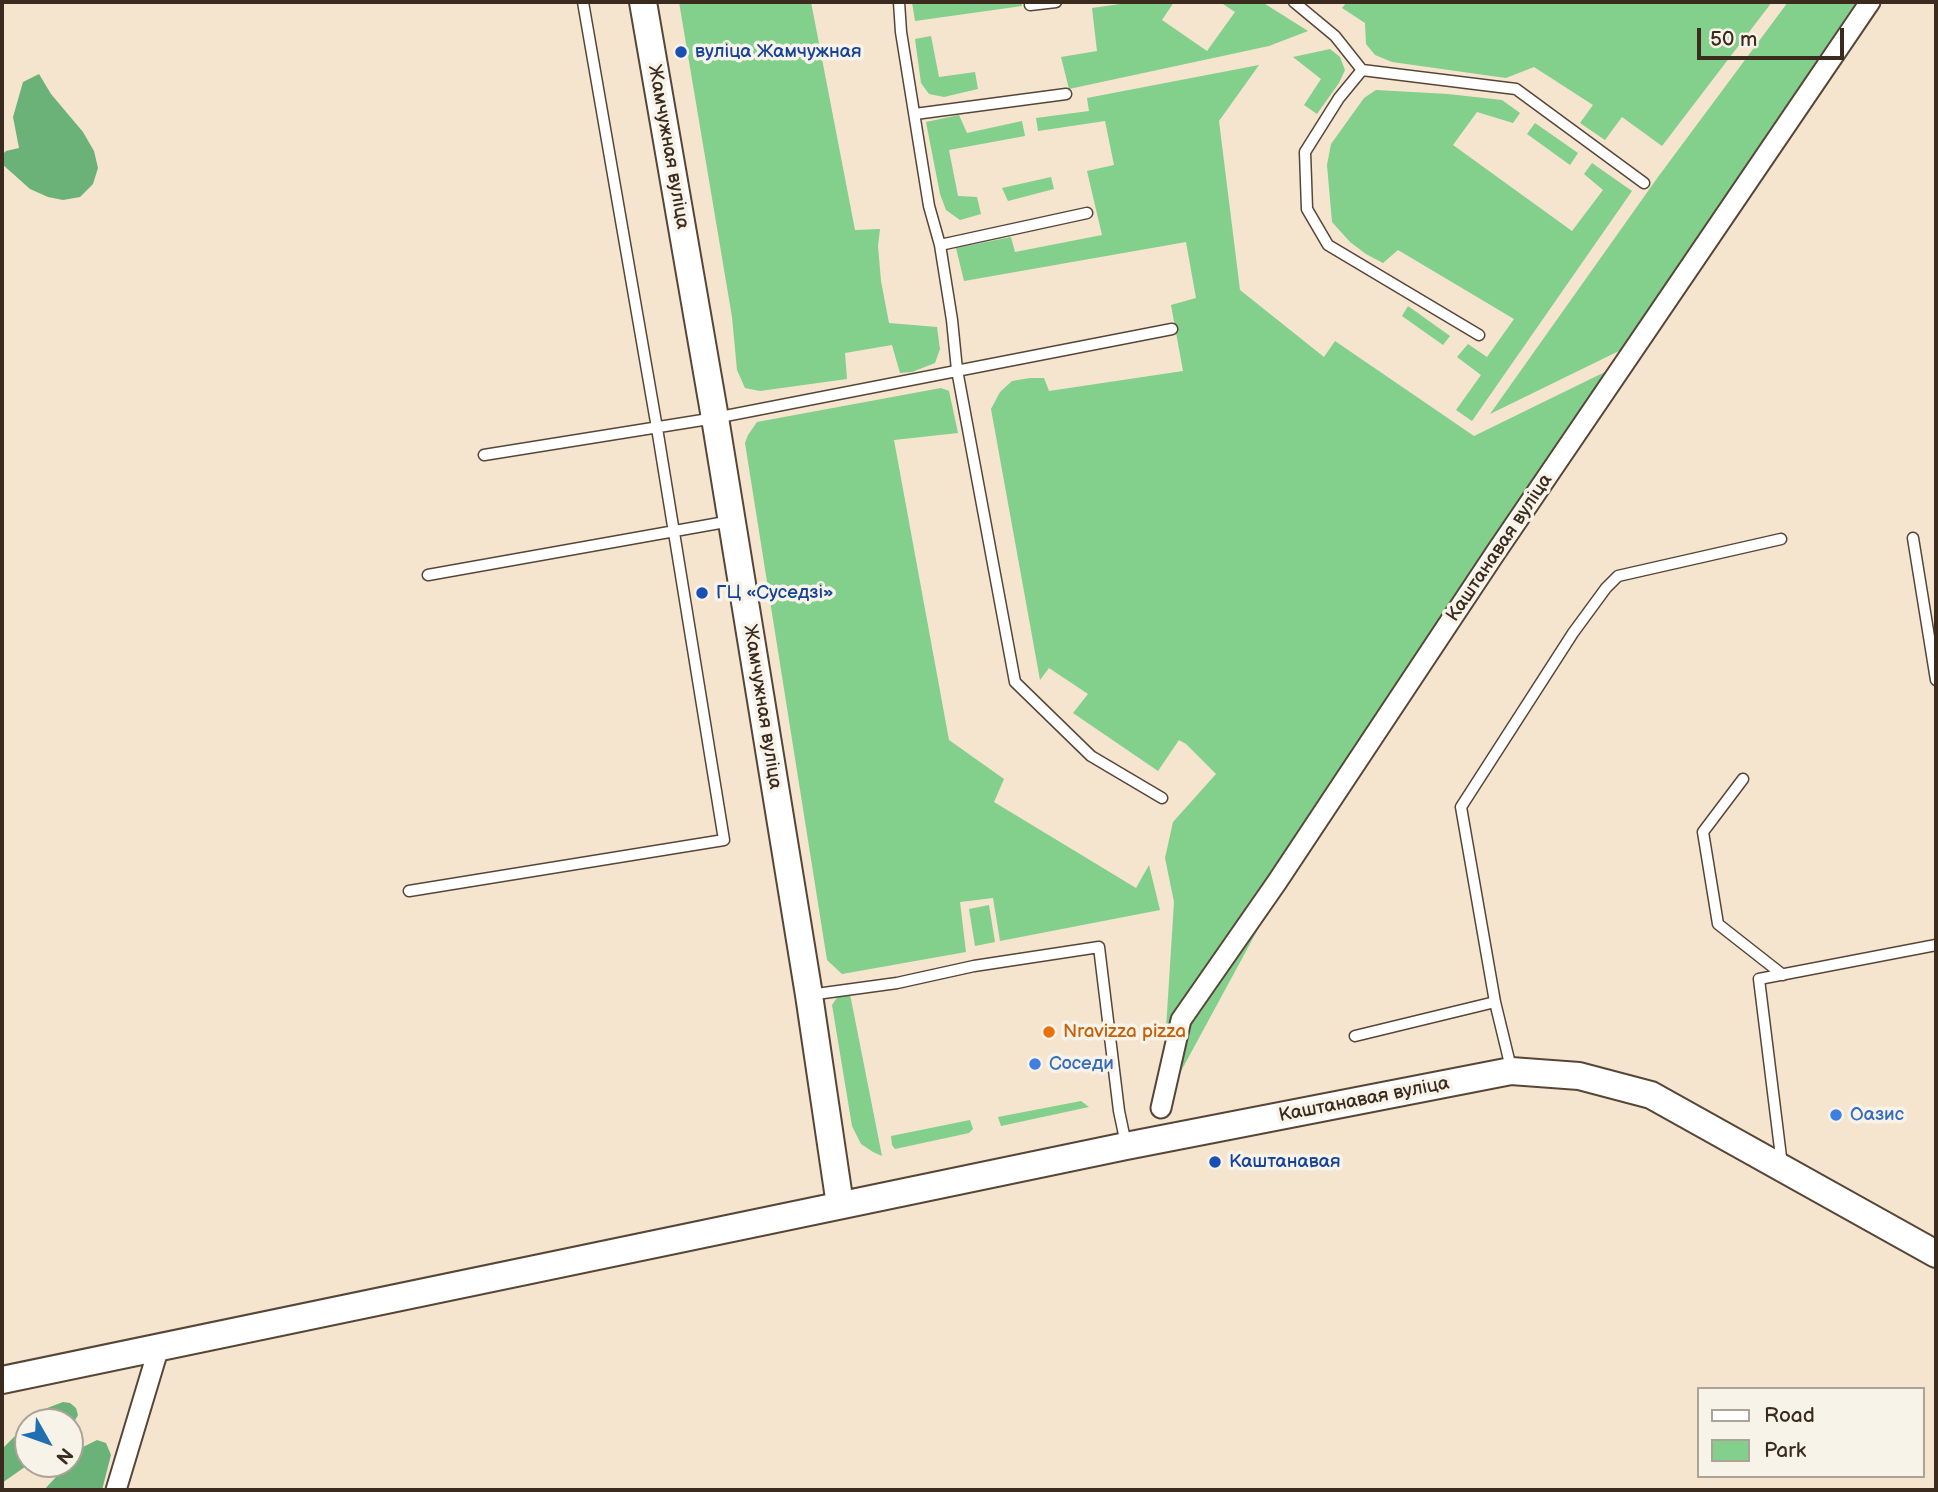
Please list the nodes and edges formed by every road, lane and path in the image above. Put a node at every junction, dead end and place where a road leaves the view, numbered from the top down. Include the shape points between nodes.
1 (583, 2) edge
2 (643, 2) edge
3 (899, 2) edge
4 (1056, 2) edge
5 (1294, 2) edge
6 (1870, 2) edge
7 (1030, 5) dead end
8 (1362, 70) junction
9 (1066, 94) dead end
10 (915, 114) junction
11 (1644, 183) dead end
12 (1087, 213) dead end
13 (940, 245) junction
14 (1172, 328) dead end
15 (1479, 335) dead end
16 (957, 370) junction
17 (715, 418) junction
18 (657, 428) junction
19 (484, 455) dead end
20 (732, 521) junction
21 (674, 531) junction
22 (1913, 538) dead end
23 (1781, 539) dead end
24 (428, 575) dead end
25 (1936, 680) edge
26 (1743, 779) dead end
27 (1163, 797) dead end
28 (409, 891) dead end
29 (1936, 945) edge
30 (1783, 975) junction
31 (809, 995) junction
32 (1495, 1002) junction
33 (1355, 1036) dead end
34 (1511, 1071) junction
35 (1161, 1108) dead end
36 (1126, 1146) junction
37 (1782, 1168) junction
38 (840, 1205) junction
39 (1936, 1254) edge
40 (159, 1347) junction
41 (2, 1380) edge
42 (116, 1490) edge

1 - 18 lane
2 - 17 main road, Жамчужная вуліца
3 - 10 lane
4 - 7 lane
5 - 8 lane via 1335,36
6 - 35 street, Каштанавая вуліца via 1181,1020
8 - 11 lane via 1516,89
8 - 15 lane via 1305,152 1307,209 1328,245
9 - 10 lane
10 - 13 lane
12 - 13 lane
13 - 16 lane
14 - 16 lane
16 - 17 lane
16 - 27 lane via 1015,682 1091,756
17 - 18 lane
17 - 20 main road, Жамчужная вуліца
18 - 19 lane
18 - 21 lane
20 - 21 lane
20 - 31 main road, Жамчужная вуліца
21 - 24 lane
21 - 28 lane via 723,840
22 - 25 lane
23 - 32 lane via 1618,576 1573,634 1461,807
26 - 30 lane via 1703,832 1718,924
29 - 30 lane
30 - 37 lane via 1759,979
31 - 36 lane via 1099,947
31 - 38 main road, Жамчужная вуліца
32 - 33 lane
32 - 34 lane
34 - 36 main road, Каштанавая вуліца
34 - 37 main road, Каштанавая вуліца via 1579,1076 1651,1095
36 - 38 main road, Каштанавая вуліца
37 - 39 main road, Каштанавая вуліца
38 - 40 main road, Каштанавая вуліца
40 - 41 main road, Каштанавая вуліца
40 - 42 street

